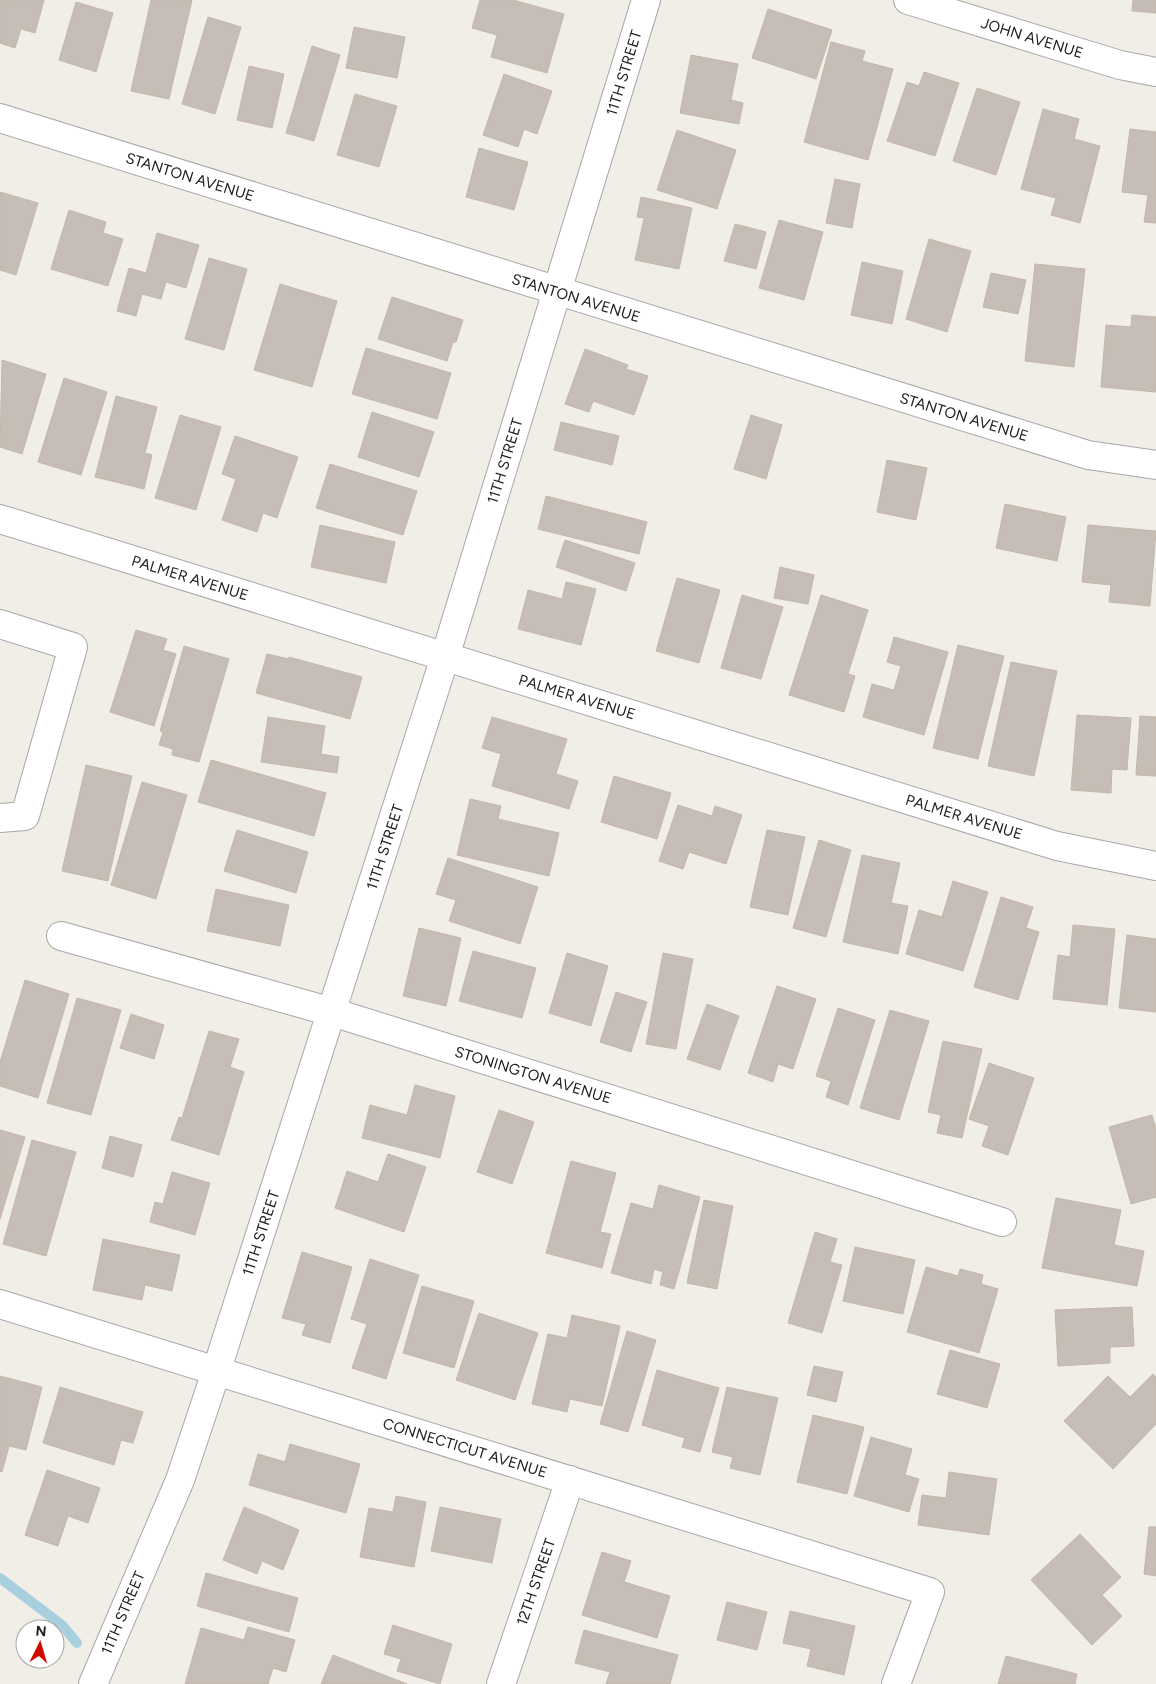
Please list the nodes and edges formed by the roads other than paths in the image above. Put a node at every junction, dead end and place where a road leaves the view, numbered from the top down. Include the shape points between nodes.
1 (646, 0) edge
2 (908, 0) edge
3 (1156, 72) edge
4 (0, 118) edge
5 (557, 292) junction
6 (1156, 465) edge
7 (0, 519) edge
8 (0, 624) edge
9 (445, 657) junction
10 (0, 818) edge
11 (1156, 866) edge
12 (61, 936) dead end
13 (332, 1012) junction
14 (1002, 1222) dead end
15 (0, 1304) edge
16 (216, 1372) junction
17 (570, 1480) junction
18 (93, 1684) edge
19 (501, 1684) edge
20 (896, 1684) edge

1 - 5 street, 11TH STREET
2 - 3 street, JOHN AVENUE via 1120,65
4 - 5 street, STANTON AVENUE
5 - 6 street, STANTON AVENUE via 1088,455
5 - 9 street, 11TH STREET
7 - 9 street, PALMER AVENUE
8 - 10 street via 73,647 26,816
9 - 11 street, PALMER AVENUE via 1057,846
9 - 13 street, 11TH STREET
12 - 13 street, STONINGTON AVENUE
13 - 14 street, STONINGTON AVENUE
13 - 16 street, 11TH STREET
15 - 16 street, CONNECTICUT AVENUE
16 - 17 street, CONNECTICUT AVENUE
16 - 18 street, 11TH STREET via 180,1480
17 - 19 street, 12TH STREET
17 - 20 street, CONNECTICUT AVENUE via 930,1592

